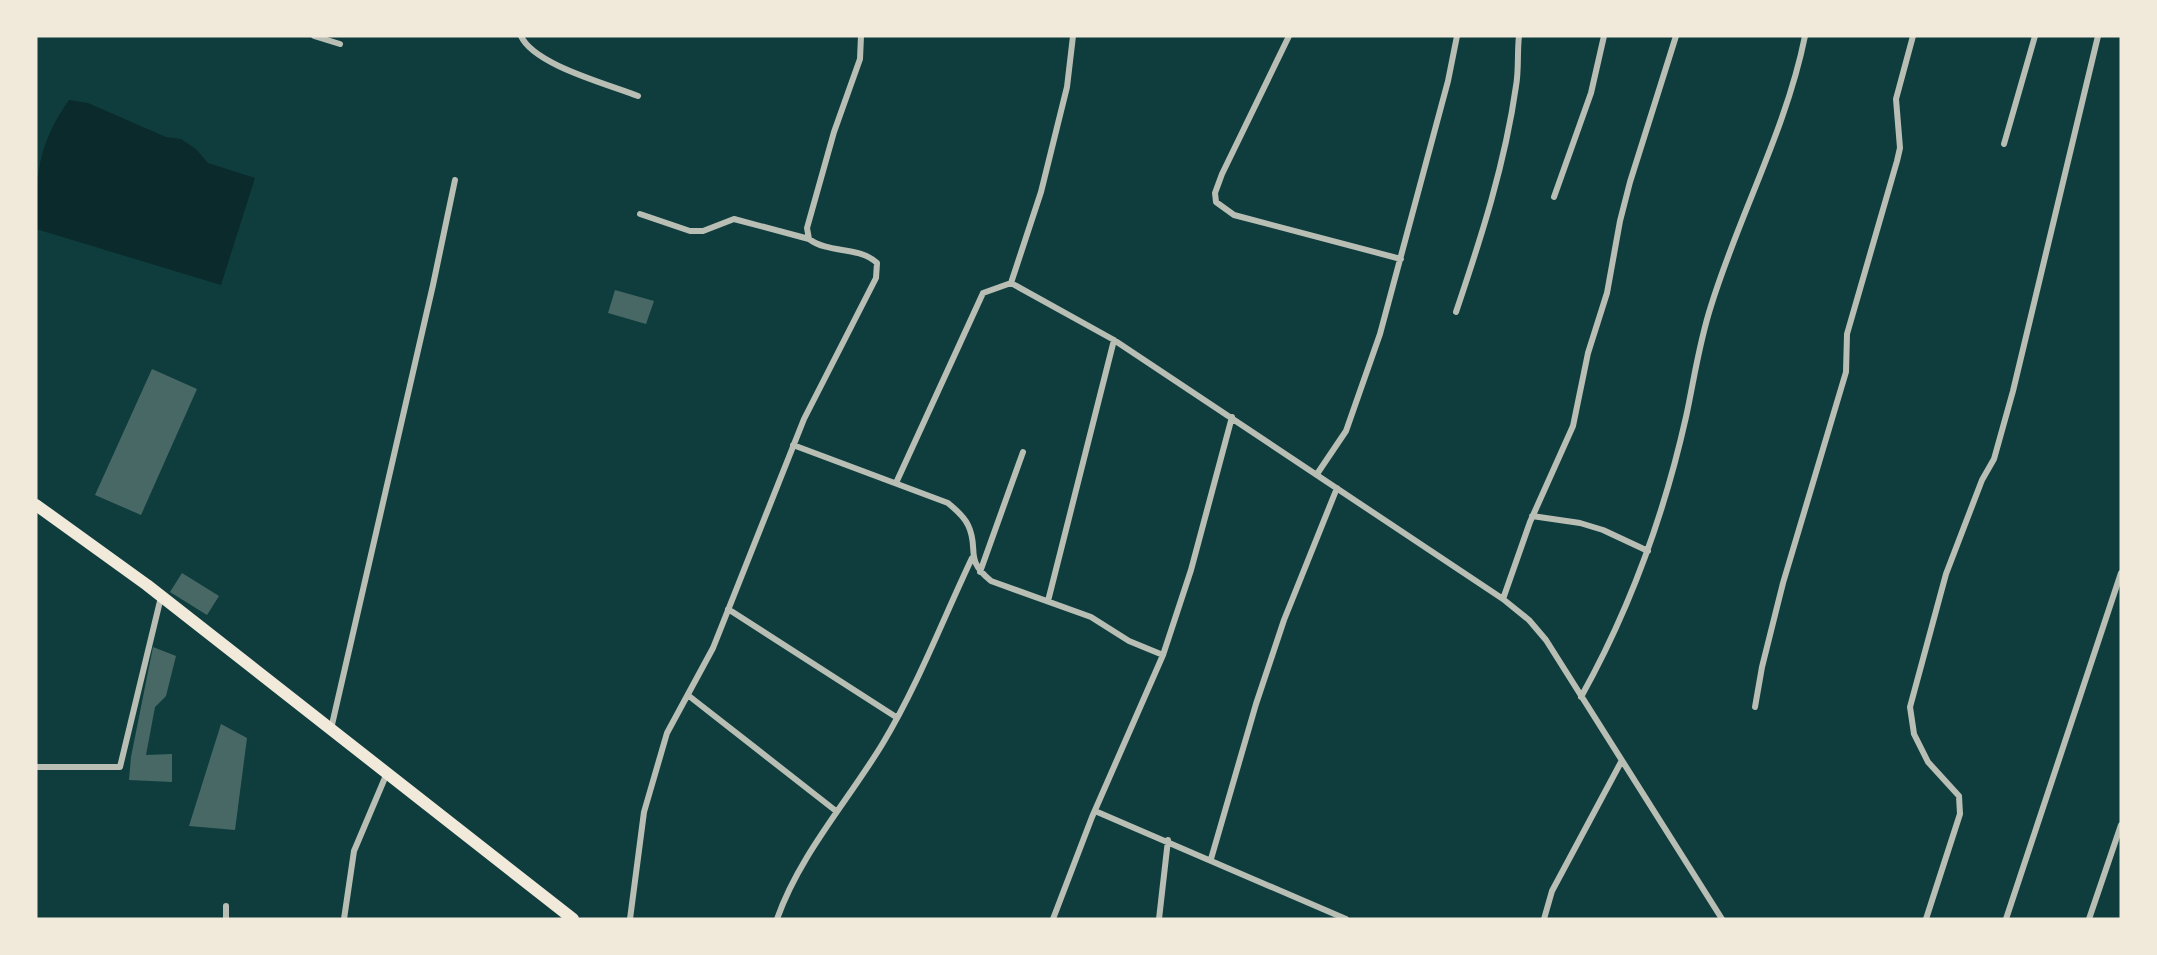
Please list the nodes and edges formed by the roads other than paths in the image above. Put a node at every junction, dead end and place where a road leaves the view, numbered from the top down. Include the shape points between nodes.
1 (314, 36) edge
2 (521, 36) edge
3 (861, 36) edge
4 (1073, 36) edge
5 (1289, 36) edge
6 (1457, 36) edge
7 (1519, 36) edge
8 (1604, 36) edge
9 (1676, 36) edge
10 (1805, 36) edge
11 (1913, 36) edge
12 (2036, 36) edge
13 (2098, 36) edge
14 (340, 44) dead end
15 (638, 96) dead end
16 (2004, 144) dead end
17 (455, 180) dead end
18 (1554, 197) dead end
19 (640, 214) dead end
20 (809, 239) junction
21 (1401, 259) junction
22 (1011, 283) junction
23 (1456, 312) dead end
24 (1114, 340) junction
25 (1232, 417) junction
26 (793, 445) junction
27 (1023, 452) dead end
28 (1317, 474) junction
29 (896, 483) junction
30 (1337, 488) junction
31 (36, 505) edge
32 (1532, 516) junction
33 (1648, 550) junction
34 (972, 558) junction
35 (980, 572) junction
36 (2121, 573) edge
37 (161, 597) junction
38 (1503, 598) junction
39 (1048, 601) junction
40 (728, 609) junction
41 (1163, 655) junction
42 (689, 696) junction
43 (1581, 697) junction
44 (1755, 707) dead end
45 (896, 717) junction
46 (331, 730) junction
47 (1621, 762) junction
48 (36, 767) edge
49 (387, 773) junction
50 (836, 811) junction
51 (1095, 811) junction
52 (2121, 825) edge
53 (1168, 840) junction
54 (1212, 859) junction
55 (226, 906) dead end
56 (226, 919) edge
57 (344, 919) edge
58 (573, 919) edge
59 (630, 919) edge
60 (777, 919) edge
61 (1053, 919) edge
62 (1159, 919) edge
63 (1346, 919) edge
64 (1544, 919) edge
65 (1722, 919) edge
66 (1926, 919) edge
67 (2006, 919) edge
68 (2089, 919) edge

1 - 14 street
2 - 15 street via 525,45 542,58
3 - 20 street via 860,59 834,132 807,228
4 - 22 street via 1067,87 1041,192
5 - 21 street via 1222,174 1216,202 1234,215
6 - 21 street
7 - 23 street via 1517,84 1507,139 1484,229
8 - 18 street via 1591,93
9 - 32 street via 1628,192 1608,293 1588,353 1573,426
10 - 33 street via 1790,100 1711,304 1685,418
11 - 44 street via 1896,99 1900,148 1897,161 1847,334 1846,372 1783,583
12 - 16 street
13 - 66 street via 2013,392 1994,459 1946,574 1910,707 1914,734 1928,762 1959,796 1960,805
17 - 46 street
19 - 20 street via 690,231 703,231 734,219
20 - 26 street via 820,247 865,256 878,263 876,278
21 - 28 street via 1346,431
22 - 24 street
22 - 29 street via 983,293
24 - 25 street
24 - 39 street
25 - 28 street
25 - 41 street via 1191,570
26 - 29 street
26 - 40 street
27 - 35 street
28 - 30 street
29 - 34 street via 948,503 965,518 970,527
30 - 38 street
30 - 54 street via 1284,620
31 - 37 main road
32 - 33 street via 1604,530
32 - 38 street
33 - 43 street via 1628,606
34 - 35 street
34 - 45 street
35 - 39 street via 991,581
36 - 67 street
37 - 46 main road
37 - 48 street via 120,767
38 - 43 street via 1546,640
39 - 41 street via 1091,617 1129,641
40 - 42 street
40 - 45 street
41 - 51 street
42 - 50 street
42 - 59 street via 667,733 644,812
43 - 47 street
45 - 50 street via 869,766
46 - 49 main road
47 - 64 street via 1552,891
47 - 65 street
49 - 57 street via 354,851
49 - 58 main road
50 - 60 street via 788,892
51 - 53 street
51 - 61 street
52 - 68 street
53 - 54 street
53 - 62 street
54 - 63 street
55 - 56 street

